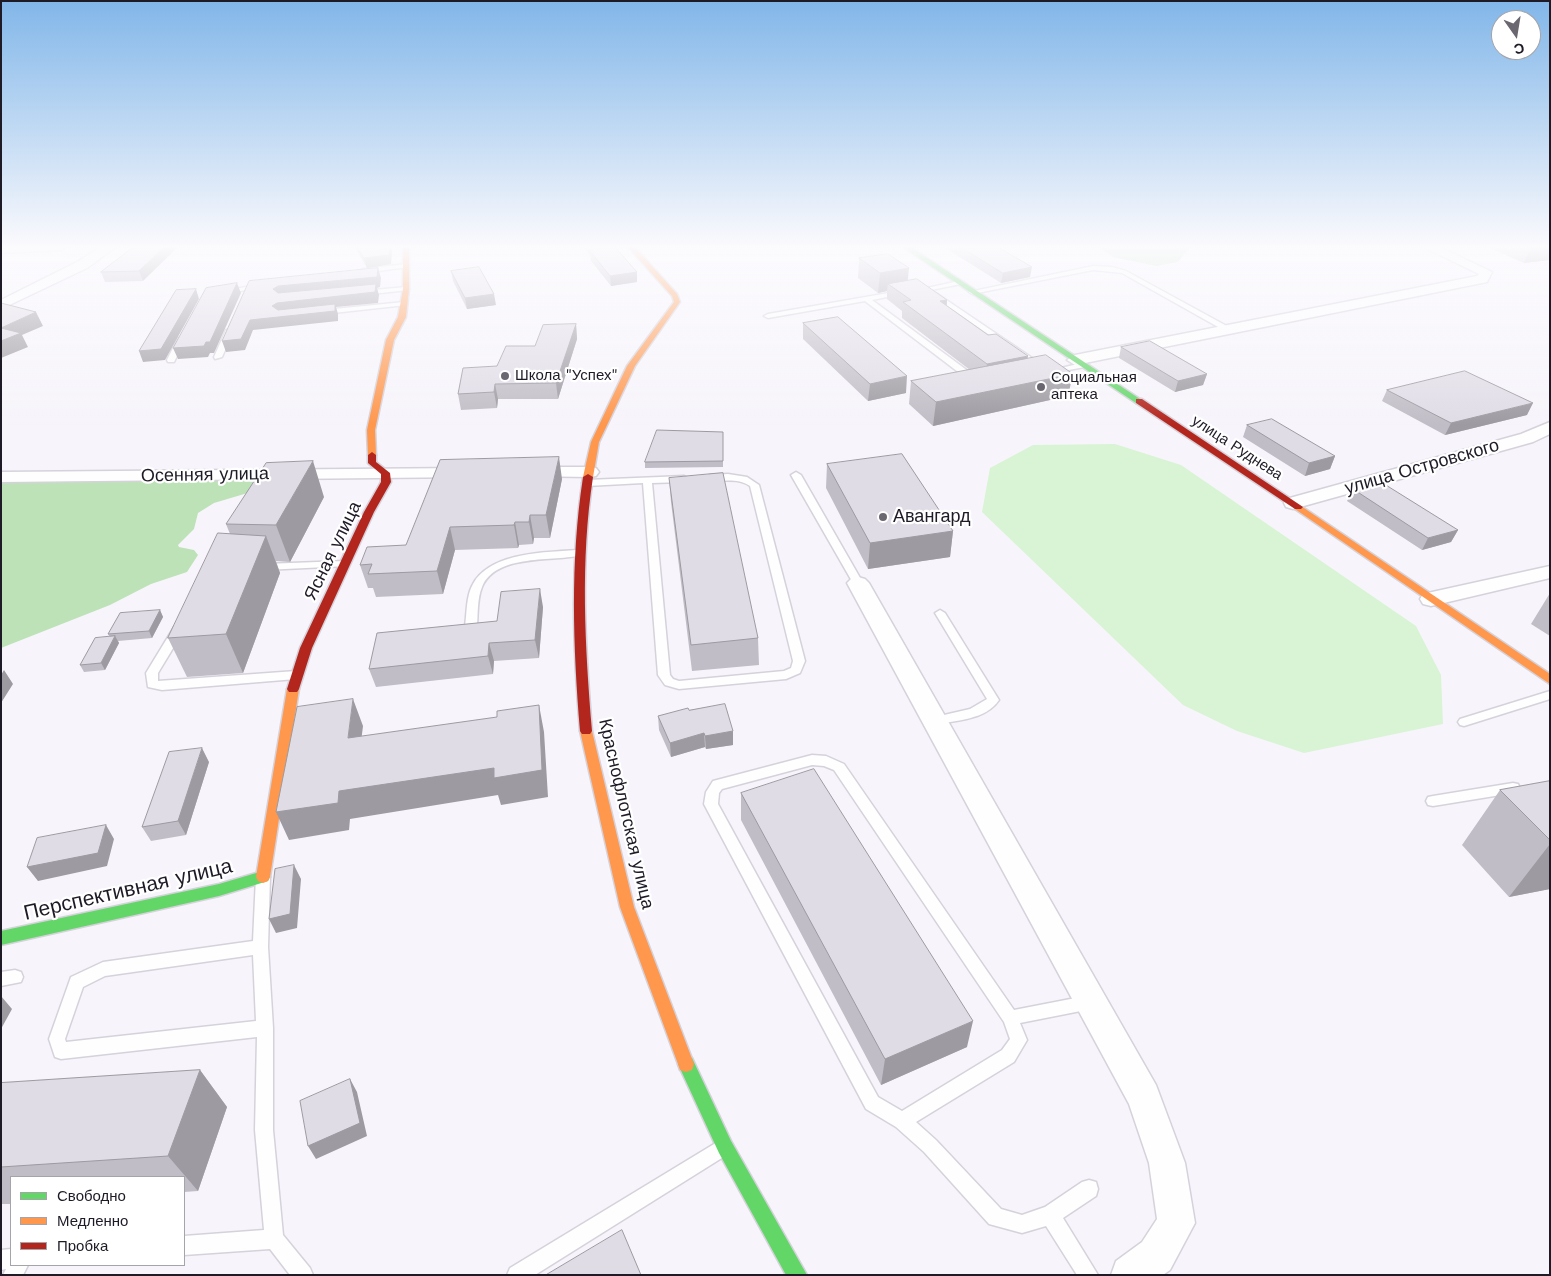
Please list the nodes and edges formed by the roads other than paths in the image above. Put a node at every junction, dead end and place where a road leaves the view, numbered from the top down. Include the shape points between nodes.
1 (389, 306) edge
2 (404, 306) edge
3 (674, 306) edge
4 (828, 306) edge
5 (874, 306) edge
6 (949, 306) edge
7 (992, 306) edge
8 (1185, 306) edge
9 (1351, 306) edge
10 (318, 313) edge
11 (768, 316) dead end
12 (233, 323) edge
13 (1230, 330) junction
14 (185, 333) edge
15 (218, 358) dead end
16 (171, 360) edge
17 (1079, 363) junction
18 (982, 385) edge
19 (1550, 427) edge
20 (512, 472) edge
21 (385, 473) junction
22 (482, 473) edge
23 (796, 475) dead end
24 (1, 477) edge
25 (588, 478) junction
26 (647, 480) junction
27 (1293, 503) junction
28 (579, 553) junction
29 (344, 564) junction
30 (253, 567) edge
31 (1550, 572) edge
32 (858, 583) joint
33 (1431, 599) junction
34 (940, 613) dead end
35 (185, 618) edge
36 (472, 626) edge
37 (298, 675) junction
38 (1550, 680) edge
39 (1550, 695) edge
40 (935, 721) junction
41 (1464, 722) dead end
42 (1530, 786) edge
43 (1433, 801) dead end
44 (263, 877) junction
45 (1, 938) edge
46 (260, 947) junction
47 (1092, 1002) junction
48 (1010, 1018) junction
49 (265, 1028) junction
50 (902, 1121) junction
51 (725, 1147) junction
52 (1089, 1189) dead end
53 (1050, 1215) junction
54 (274, 1239) junction
55 (185, 1246) edge
56 (303, 1275) edge
57 (517, 1275) edge
58 (797, 1275) edge
59 (1088, 1275) edge
60 (1130, 1275) edge

1 - 10 lane
2 - 21 street via 402,317 390,340 371,430 372,464
3 - 25 street, Краснофлотская улица via 631,366 595,442
4 - 11 lane
5 - 18 lane via 972,383
6 - 17 lane via 1039,370
7 - 17 street, улица Руднева
8 - 13 lane
9 - 13 street
12 - 15 lane
13 - 17 street
14 - 16 lane
17 - 27 street, улица Руднева
19 - 27 street, улица Островского via 1527,438
20 - 25 street
21 - 22 street, Осенняя улица
21 - 24 street, Осенняя улица
21 - 29 street, Ясная улица via 382,492
23 - 32 lane
25 - 26 lane
25 - 28 street, Краснофлотская улица
26 - 26 lane via 664,675 669,682 679,686 786,675 796,670 799,661 754,485 737,477
27 - 33 street, улица Руднева
28 - 36 lane via 526,557 506,562 488,574 479,583
28 - 51 street, Краснофлотская улица via 577,616 586,734 627,907 688,1069
29 - 30 lane
29 - 37 street, Ясная улица via 306,648
31 - 33 street
32 - 40 street
33 - 38 street, улица Руднева
34 - 40 lane via 993,700 988,707
35 - 37 lane via 152,673 152,684 162,686
37 - 44 street, Ясная улица via 292,692
39 - 41 lane
40 - 47 street
42 - 43 lane
44 - 45 street, Перспективная улица via 219,890
44 - 46 lane
46 - 49 lane
46 - 49 lane via 103,969 77,982 57,1039 61,1051
47 - 48 lane
47 - 60 street via 1144,1097 1167,1162 1176,1223 1156,1256
48 - 50 lane via 1018,1040 1008,1056
48 - 50 lane via 839,767 826,761 812,760 718,785 711,804 872,1103
49 - 54 lane via 264,1130
50 - 53 lane via 930,1146 996,1217 1022,1224
51 - 57 lane
51 - 58 street, Краснофлотская улица
52 - 53 lane
53 - 59 lane
54 - 55 lane
54 - 56 lane

